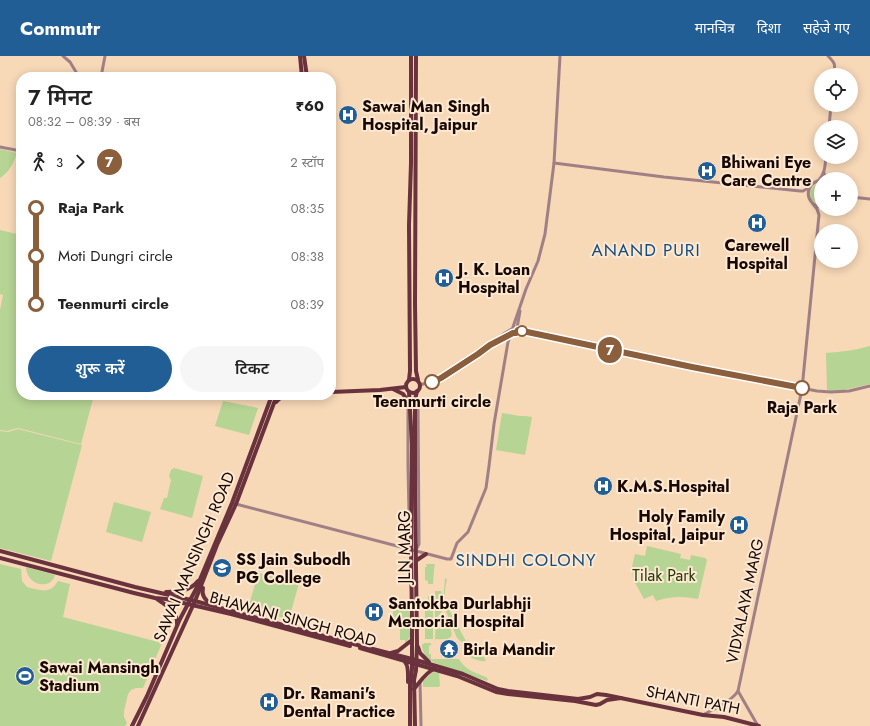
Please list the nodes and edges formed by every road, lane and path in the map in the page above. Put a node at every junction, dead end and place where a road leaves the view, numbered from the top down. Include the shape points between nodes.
1 (63, 56) edge
2 (105, 56) edge
3 (300, 56) edge
4 (304, 56) edge
5 (411, 56) edge
6 (416, 56) edge
7 (560, 56) edge
8 (828, 56) edge
9 (835, 68) edge
10 (76, 72) edge
11 (102, 72) edge
12 (302, 72) edge
13 (306, 72) edge
14 (0, 147) edge
15 (16, 150) edge
16 (554, 163) junction
17 (825, 164) edge
18 (824, 171) edge
19 (814, 182) edge
20 (810, 187) junction
21 (800, 190) junction
22 (809, 198) junction
23 (858, 198) edge
24 (870, 199) edge
25 (813, 204) edge
26 (819, 216) edge
27 (415, 282) junction
28 (409, 283) junction
29 (520, 308) junction
30 (517, 329) junction
31 (512, 331) junction
32 (408, 380) junction
33 (418, 380) junction
34 (420, 385) junction
35 (870, 386) edge
36 (406, 387) junction
37 (802, 388) junction
38 (393, 389) junction
39 (336, 392) edge
40 (410, 392) junction
41 (418, 392) junction
42 (270, 400) edge
43 (275, 400) edge
44 (278, 400) edge
45 (409, 400) junction
46 (273, 407) junction
47 (234, 503) junction
48 (411, 550) junction
49 (416, 550) junction
50 (0, 551) edge
51 (426, 554) junction
52 (0, 558) edge
53 (416, 560) junction
54 (204, 573) junction
55 (158, 593) junction
56 (155, 598) junction
57 (193, 600) junction
58 (191, 605) junction
59 (213, 606) junction
60 (176, 630) junction
61 (412, 640) junction
62 (417, 644) junction
63 (391, 653) junction
64 (403, 661) junction
65 (414, 662) junction
66 (431, 664) junction
67 (435, 669) junction
68 (420, 681) junction
69 (414, 689) junction
70 (738, 691) junction
71 (593, 695) junction
72 (602, 695) junction
73 (623, 698) junction
74 (409, 701) junction
75 (602, 703) junction
76 (594, 704) junction
77 (703, 715) junction
78 (132, 726) edge
79 (138, 726) edge
80 (409, 726) edge
81 (415, 726) edge
82 (421, 726) edge
83 (758, 726) edge

1 - 10 street
2 - 11 street
3 - 12 main road
4 - 13 main road
5 - 28 main road
6 - 27 main road
7 - 16 street
8 - 9 street via 834,61
14 - 15 street
16 - 21 street
16 - 29 street via 543,240
17 - 18 street
19 - 20 street
20 - 21 street via 804,191
20 - 22 street
21 - 22 street
22 - 25 street
23 - 24 street
26 - 37 street, VIDYALAYA MARG
27 - 28 main road
27 - 33 main road
28 - 32 main road
29 - 30 street
29 - 31 street
30 - 31 street via 515,327
30 - 31 street via 516,333
30 - 37 street
31 - 34 street via 441,378
31 - 51 street via 494,424 486,488 468,532 458,543 452,558
32 - 33 main road
32 - 36 main road
33 - 34 main road
34 - 41 main road
35 - 37 street via 831,392
36 - 38 main road
36 - 40 main road
37 - 70 street, VIDYALAYA MARG
38 - 39 main road
38 - 45 main road
40 - 41 main road
40 - 45 main road, JLN MARG
41 - 49 main road, JLN MARG
42 - 47 main road, SAWAI MANSINGH ROAD
43 - 46 main road
44 - 46 main road
45 - 48 main road, JLN MARG via 412,445
46 - 47 main road
47 - 48 street
47 - 54 main road, SAWAI MANSINGH ROAD
48 - 49 street
48 - 61 main road, JLN MARG
49 - 51 street
49 - 53 main road, JLN MARG
50 - 55 main road
51 - 53 main road
52 - 56 main road, BHAWANI SINGH ROAD
53 - 62 main road, JLN MARG
54 - 55 main road via 196,583 185,590
54 - 57 main road, SAWAI MANSINGH ROAD
54 - 59 main road via 202,592
55 - 57 main road, BHAWANI SINGH ROAD
56 - 58 main road, BHAWANI SINGH ROAD
56 - 60 main road via 172,611 177,621
57 - 58 main road, SAWAI MANSINGH ROAD
57 - 59 main road, BHAWANI SINGH ROAD
58 - 60 main road, SAWAI MANSINGH ROAD via 180,619
58 - 64 main road, BHAWANI SINGH ROAD
58 - 79 main road
59 - 63 main road, BHAWANI SINGH ROAD
60 - 78 main road, SAWAI MANSINGH ROAD
61 - 63 main road
61 - 65 main road, JLN MARG
62 - 65 main road, JLN MARG
62 - 66 main road via 420,653
63 - 65 main road, BHAWANI SINGH ROAD
64 - 65 main road, BHAWANI SINGH ROAD
64 - 74 main road via 408,667
65 - 66 main road
65 - 67 main road
65 - 69 main road, JLN MARG
65 - 74 main road, JLN MARG
66 - 71 main road via 498,689 578,699
67 - 68 main road via 428,672
67 - 76 main road via 496,692
68 - 69 main road
68 - 82 street
69 - 81 main road, JLN MARG
70 - 77 street via 726,702
70 - 83 street
71 - 72 main road
71 - 76 main road
72 - 73 main road, SHANTI PATH
72 - 75 main road
73 - 75 main road
73 - 77 main road, SHANTI PATH
74 - 80 main road, JLN MARG
75 - 76 main road
77 - 83 main road, SHANTI PATH via 724,717

